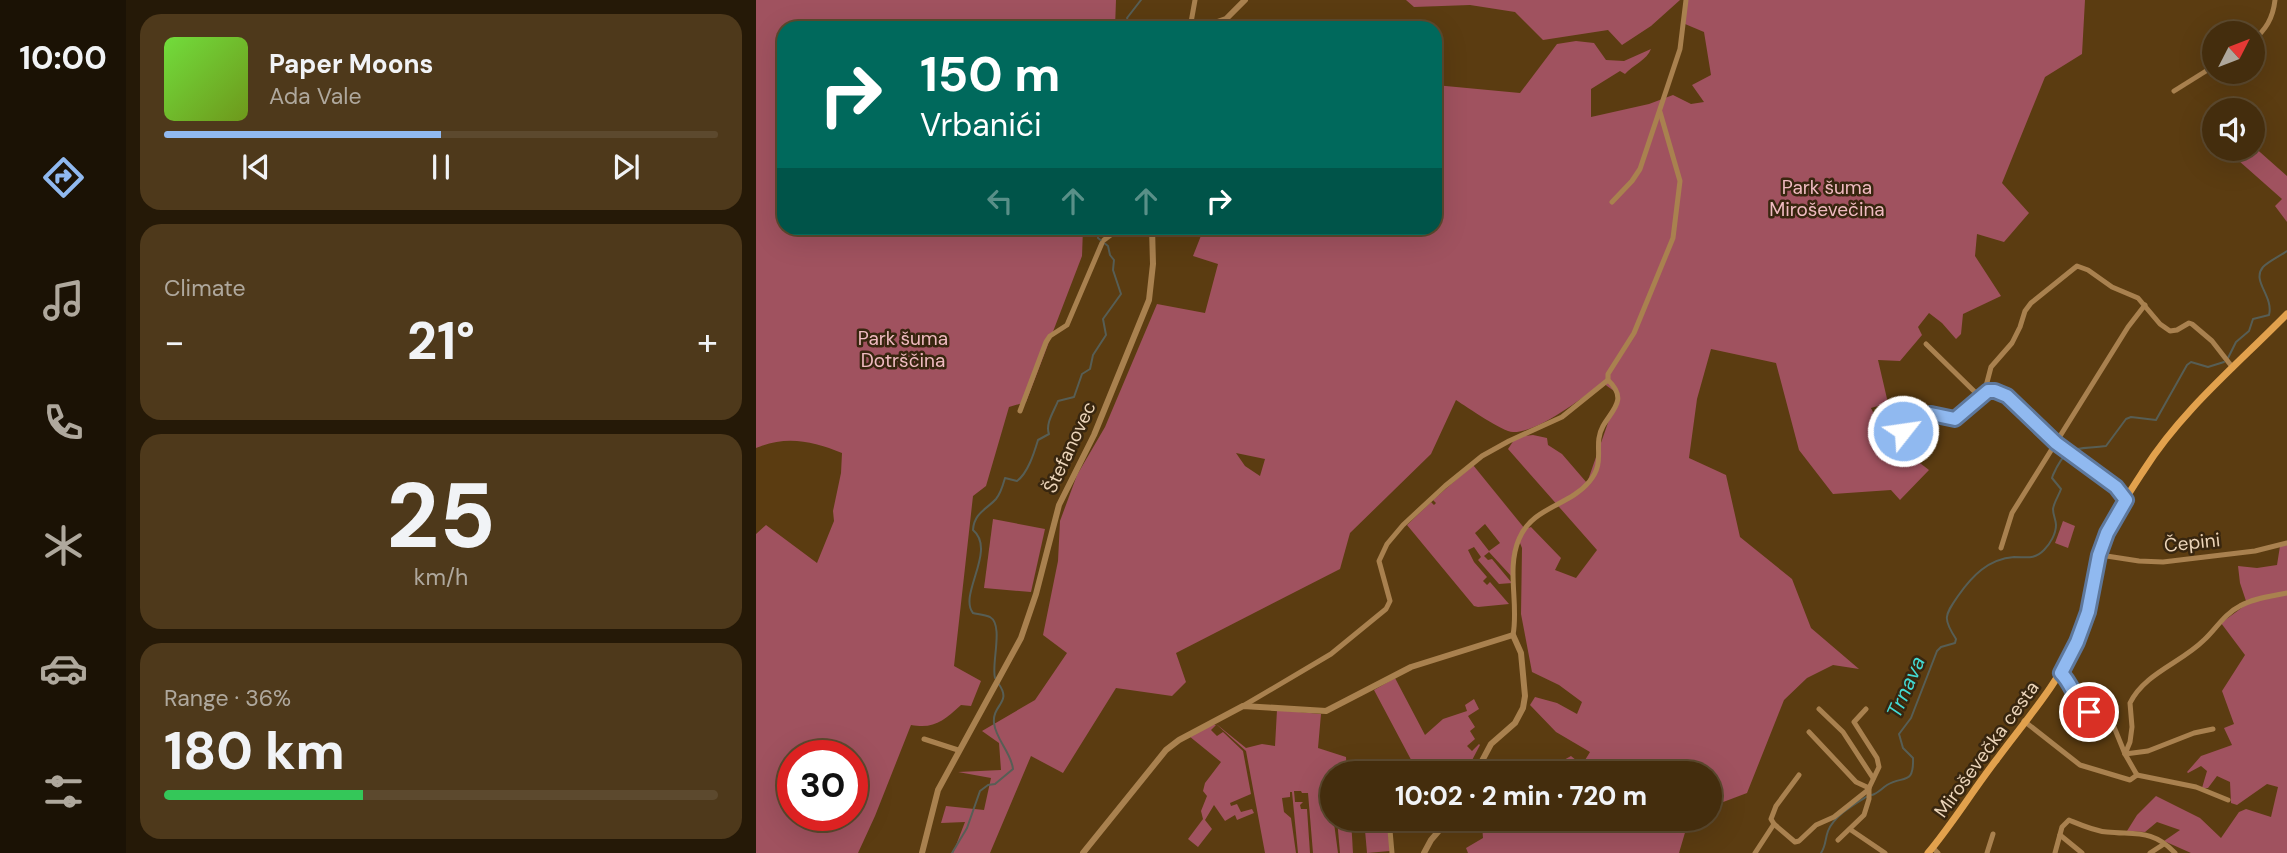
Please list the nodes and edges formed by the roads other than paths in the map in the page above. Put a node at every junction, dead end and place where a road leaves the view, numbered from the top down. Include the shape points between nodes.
1 (1195, 0) edge
2 (1245, 0) edge
3 (1686, 0) edge
4 (2275, 0) edge
5 (1191, 21) edge
6 (1220, 21) edge
7 (2265, 30) edge
8 (2202, 74) edge
9 (2174, 91) dead end
10 (1660, 112) junction
11 (1612, 202) dead end
12 (1112, 235) edge
13 (1152, 235) edge
14 (2145, 305) junction
15 (2287, 314) edge
16 (1926, 344) dead end
17 (2229, 362) junction
18 (1608, 380) junction
19 (1984, 396) junction
20 (1020, 411) dead end
21 (1903, 431) dead end
22 (2056, 443) junction
23 (2126, 500) junction
24 (2287, 543) edge
25 (2001, 548) dead end
26 (2099, 555) junction
27 (2287, 593) edge
28 (1513, 635) junction
29 (2061, 673) junction
30 (1243, 706) junction
31 (1819, 709) dead end
32 (1866, 709) dead end
33 (2024, 721) junction
34 (1854, 722) junction
35 (2213, 729) dead end
36 (1809, 732) dead end
37 (1843, 732) junction
38 (924, 739) dead end
39 (958, 750) junction
40 (2125, 754) junction
41 (1482, 761) edge
42 (1799, 775) dead end
43 (2137, 775) junction
44 (1873, 778) junction
45 (1869, 793) junction
46 (2228, 800) dead end
47 (1774, 824) junction
48 (1851, 830) junction
49 (1390, 831) edge
50 (1439, 831) edge
51 (1993, 834) dead end
52 (2060, 835) junction
53 (1838, 841) dead end
54 (2164, 844) junction
55 (1933, 851) edge
56 (922, 853) edge
57 (1083, 853) edge
58 (1392, 853) edge
59 (1424, 853) edge
60 (1755, 853) edge
61 (1885, 853) edge
62 (1987, 853) edge
63 (2055, 853) edge
64 (2082, 853) edge
65 (2150, 853) edge
66 (2175, 853) edge

1 - 5 street
2 - 6 street
3 - 10 street via 1680,49
4 - 7 street
8 - 9 street
10 - 11 street via 1640,169
10 - 18 street via 1680,181 1673,238 1634,334
12 - 20 street via 1103,242 1067,325 1046,342
13 - 39 street, Štefanovec via 1149,300 1094,435 1059,505 1029,616 1014,652
14 - 17 street via 2170,331 2192,324
14 - 19 street via 2077,266 2025,311 2011,343 1991,367
14 - 22 street
15 - 17 main road, Miroševečka cesta
16 - 19 street
17 - 23 main road, Miroševečka cesta via 2145,467
18 - 28 street via 1616,389 1618,402 1600,434 1600,463 1594,475 1574,495 1540,513 1518,541
18 - 30 street via 1562,417 1482,456 1445,486 1403,525 1382,554 1388,607 1331,654
19 - 21 street via 1955,419 1931,414
19 - 22 street via 1995,391 2007,396
22 - 23 street via 2116,487
22 - 25 street via 2012,513
23 - 26 main road, Miroševečka cesta
24 - 26 street, Čepini via 2163,562
26 - 29 main road, Miroševečka cesta via 2088,612
27 - 40 street via 2235,609 2203,641 2140,688 2130,703 2133,727
28 - 30 street via 1411,667 1326,711
28 - 41 street via 1521,653 1523,708
29 - 33 main road, Miroševečka cesta
29 - 40 street via 2080,705 2112,722
30 - 57 street via 1166,750
31 - 37 street
32 - 34 street
33 - 43 street via 2080,765 2130,780
33 - 55 main road, Miroševečka cesta
34 - 37 street
34 - 44 street via 1877,758 1879,767
35 - 40 street
36 - 45 street
37 - 44 street
38 - 39 street
39 - 56 street via 938,790
40 - 43 street
42 - 47 street via 1776,806 1771,819
43 - 46 street via 2196,787
44 - 45 street
45 - 47 street via 1816,825 1799,841
45 - 48 street via 1864,816
47 - 60 street
48 - 53 street
48 - 61 street
49 - 58 street
50 - 59 street
51 - 62 street
52 - 54 street via 2069,821 2106,832 2143,833
52 - 63 street
52 - 64 street
54 - 65 street
54 - 66 street

